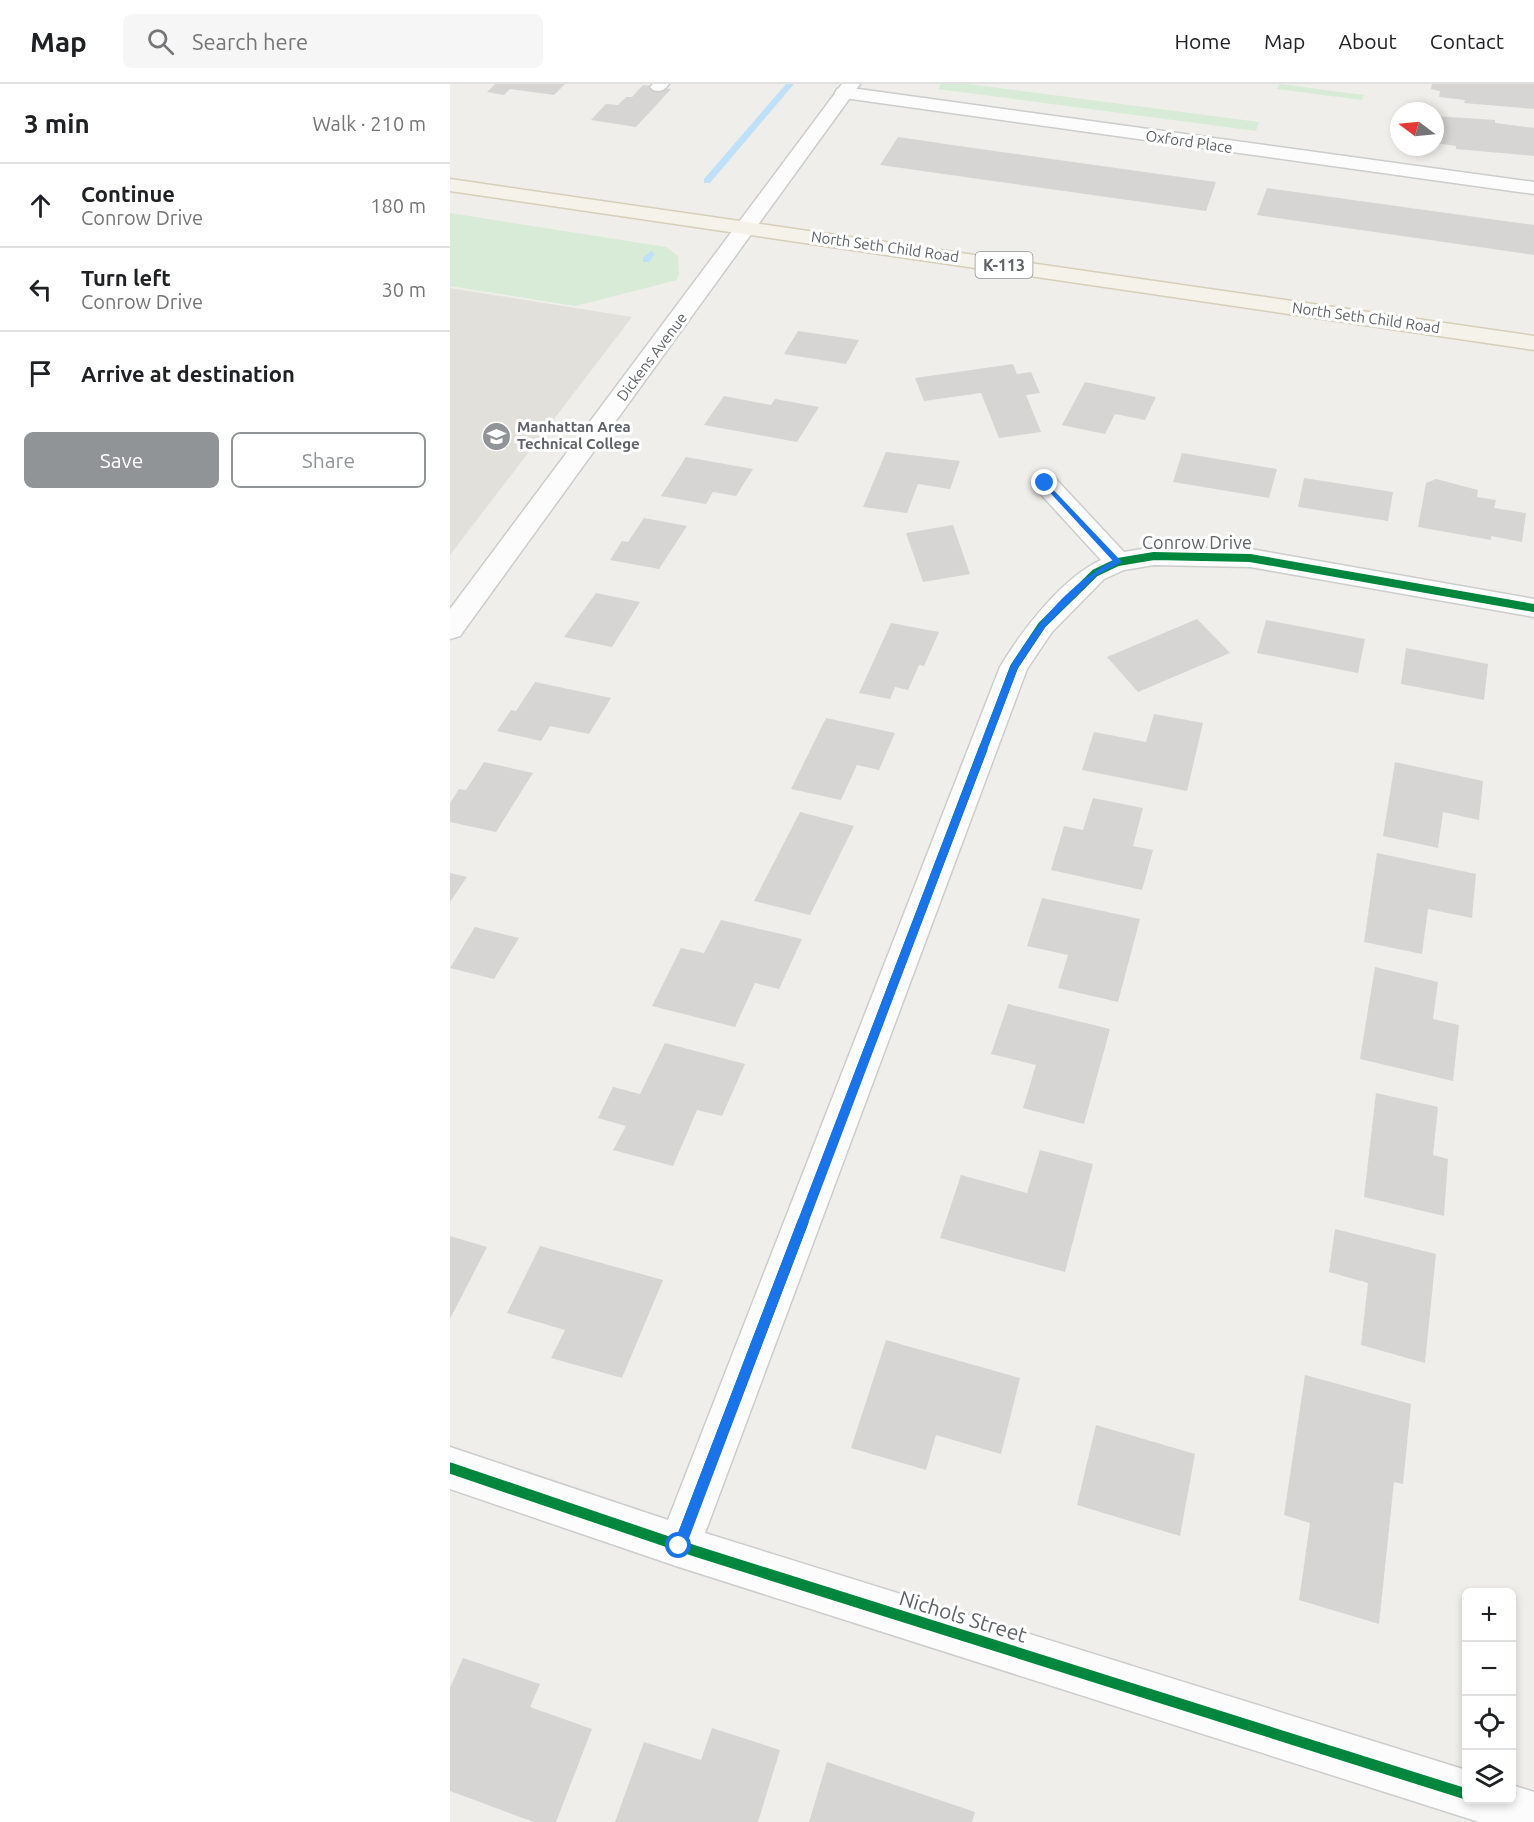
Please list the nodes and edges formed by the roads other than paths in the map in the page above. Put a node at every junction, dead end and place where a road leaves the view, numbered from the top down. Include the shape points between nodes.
1 (847, 89) edge
2 (450, 185) edge
3 (1534, 188) edge
4 (748, 227) junction
5 (1534, 343) edge
6 (1045, 483) dead end
7 (1118, 562) junction
8 (1534, 608) edge
9 (450, 628) edge
10 (450, 1468) edge
11 (679, 1546) junction
12 (1462, 1792) edge
13 (1496, 1804) edge
14 (1534, 1816) edge

1 - 3 street, Oxford Place
1 - 4 street, Dickens Avenue
2 - 4 main road, North Seth Child Road / K-113
4 - 5 main road, North Seth Child Road / K-113
4 - 9 street, Dickens Avenue
6 - 7 street, Conrow Drive
7 - 8 street, Conrow Drive via 1154,556 1250,558
7 - 11 street, Conrow Drive via 1095,573 1042,625 1014,667
10 - 11 street, Nichols Street
11 - 12 street, Nichols Street
13 - 14 street

